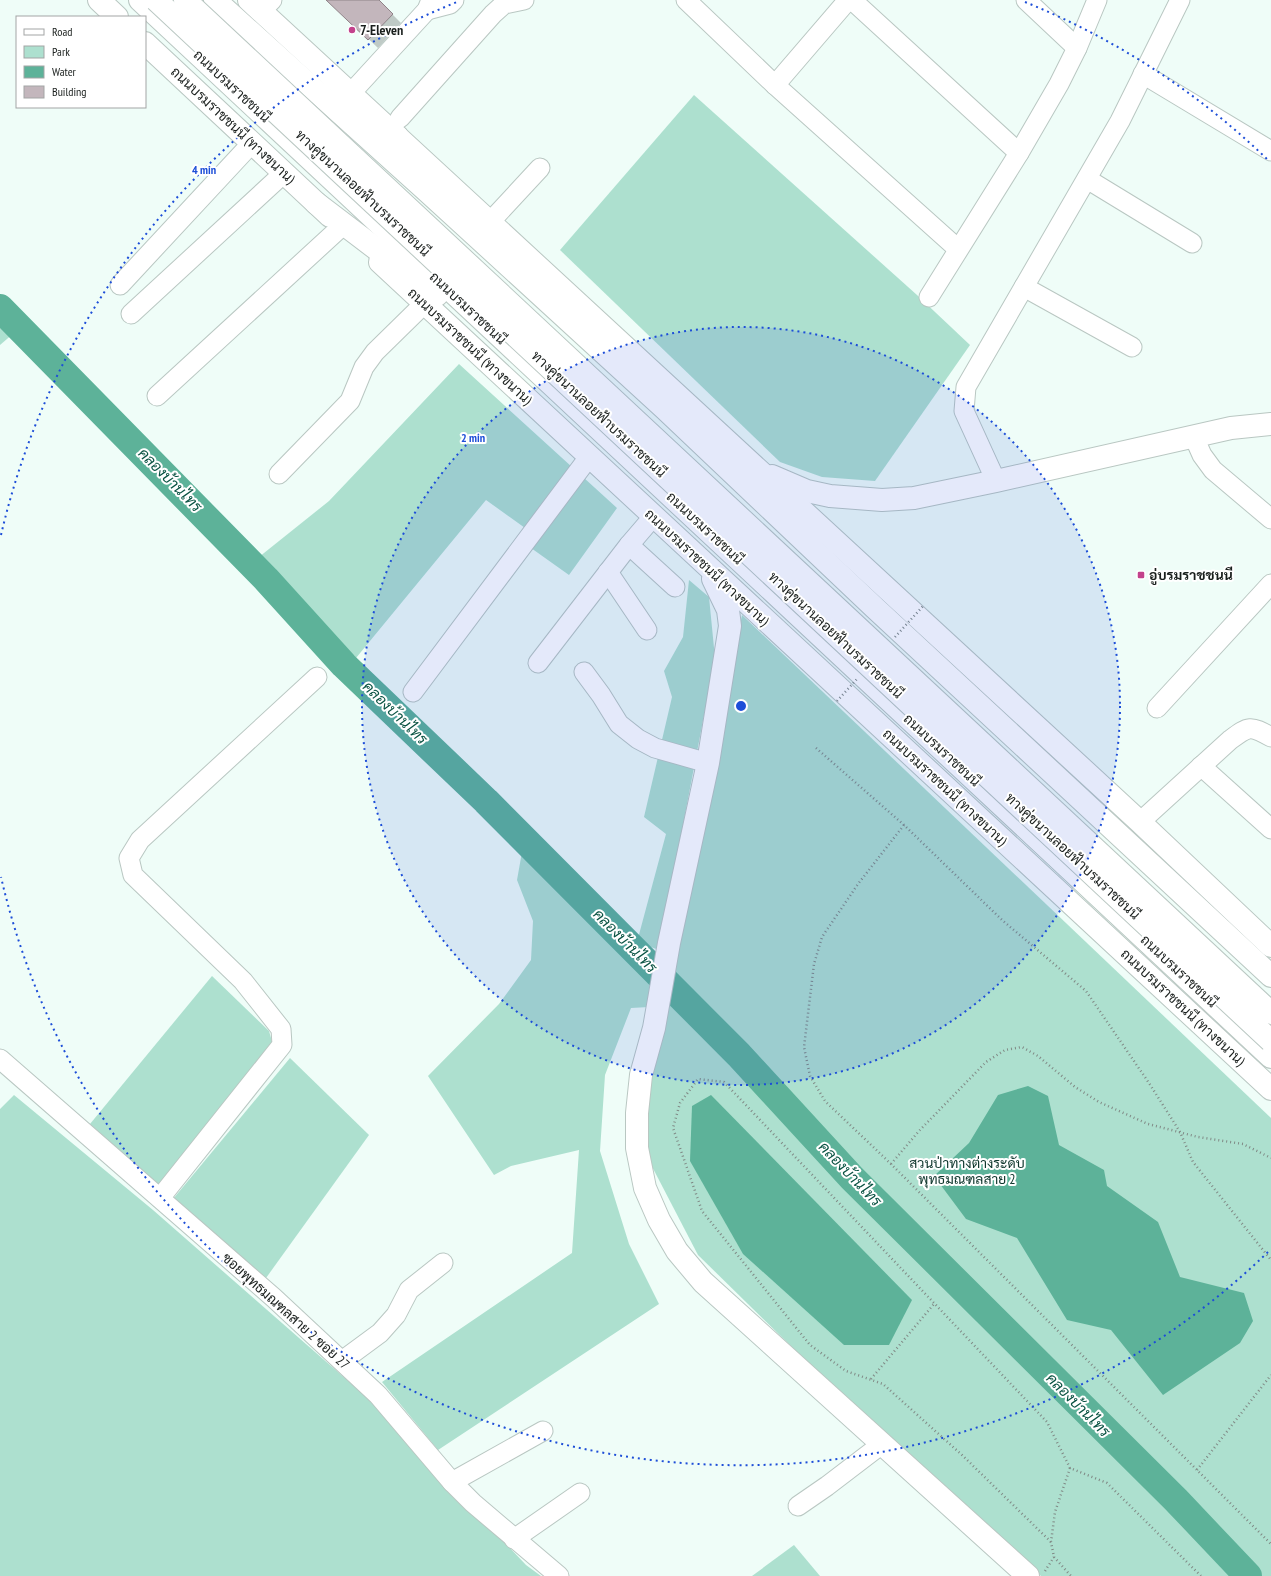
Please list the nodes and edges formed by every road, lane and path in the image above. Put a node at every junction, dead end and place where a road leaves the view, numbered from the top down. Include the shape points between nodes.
1 (99, 0) edge
2 (140, 0) edge
3 (156, 0) edge
4 (185, 0) edge
5 (215, 0) edge
6 (454, 0) edge
7 (524, 0) edge
8 (686, 0) edge
9 (848, 0) edge
10 (852, 0) edge
11 (1026, 0) edge
12 (1097, 0) edge
13 (1180, 0) edge
14 (261, 4) edge
15 (429, 5) edge
16 (116, 16) edge
17 (146, 44) edge
18 (1077, 48) junction
19 (1143, 74) junction
20 (775, 85) junction
21 (351, 93) junction
22 (399, 127) junction
23 (252, 143) junction
24 (1271, 151) edge
25 (1019, 153) junction
26 (540, 168) dead end
27 (284, 173) junction
28 (1087, 179) junction
29 (316, 203) junction
30 (490, 222) junction
31 (341, 227) junction
32 (1192, 243) dead end
33 (958, 249) junction
34 (120, 285) dead end
35 (1024, 287) junction
36 (929, 298) dead end
37 (424, 303) junction
38 (131, 314) dead end
39 (561, 314) junction
40 (1132, 347) dead end
41 (533, 369) junction
42 (157, 396) dead end
43 (1271, 424) edge
44 (1194, 437) junction
45 (589, 457) junction
46 (753, 466) junction
47 (279, 474) dead end
48 (996, 482) junction
49 (653, 517) junction
50 (1271, 519) edge
51 (629, 545) junction
52 (706, 566) junction
53 (608, 572) junction
54 (1271, 584) edge
55 (675, 587) dead end
56 (647, 630) dead end
57 (538, 663) dead end
58 (584, 672) dead end
59 (317, 677) dead end
60 (413, 692) dead end
61 (1157, 708) dead end
62 (1271, 737) edge
63 (816, 748) dead end
64 (708, 763) junction
65 (1201, 766) junction
66 (1140, 822) junction
67 (904, 824) junction
68 (1271, 829) edge
69 (1271, 946) edge
70 (1271, 976) edge
71 (1271, 1013) edge
72 (1271, 1041) edge
73 (1271, 1057) edge
74 (0, 1059) edge
75 (1271, 1089) edge
76 (1180, 1132) junction
77 (1271, 1158) edge
78 (891, 1164) junction
79 (160, 1198) junction
80 (1271, 1260) edge
81 (443, 1263) dead end
82 (934, 1304) junction
83 (342, 1361) junction
84 (1271, 1375) edge
85 (871, 1379) junction
86 (543, 1431) dead end
87 (882, 1444) junction
88 (1070, 1468) junction
89 (1197, 1470) junction
90 (452, 1482) junction
91 (580, 1493) dead end
92 (798, 1506) dead end
93 (514, 1539) junction
94 (1051, 1542) junction
95 (1271, 1544) edge
96 (1054, 1557) junction
97 (559, 1576) edge
98 (1028, 1576) edge
99 (1041, 1576) edge
100 (1071, 1576) edge
101 (1201, 1576) edge

1 - 16 main road
2 - 41 main road, ถนนบรมราชชนนี
3 - 72 main road, ทางคู่ขนานลอยฟ้าบรมราชชนนี, bridge
4 - 71 main road, ทางคู่ขนานลอยฟ้าบรมราชชนนี, bridge
5 - 39 main road
6 - 15 street via 450,4
7 - 22 street via 504,4 493,14
8 - 20 street
9 - 20 street
10 - 25 street
11 - 18 street
12 - 18 street
13 - 19 street
14 - 21 main road
15 - 21 street
17 - 23 main road, ถนนบรมราชชนนี (ทางขนาน)
18 - 25 street
19 - 24 street
19 - 28 street
20 - 33 street
21 - 22 main road
22 - 30 main road
22 - 39 main road via 405,153 469,221 540,285
23 - 27 main road, ถนนบรมราชชนนี (ทางขนาน)
23 - 34 street
25 - 33 street
26 - 30 street
27 - 29 main road, ถนนบรมราชชนนี (ทางขนาน)
27 - 38 street
28 - 32 street
28 - 35 street
29 - 31 main road, ถนนบรมราชชนนี (ทางขนาน)
29 - 41 main road
30 - 46 main road
31 - 37 main road, ถนนบรมราชชนนี (ทางขนาน)
31 - 42 street
33 - 36 street
35 - 40 street
35 - 48 street via 966,387 964,411
37 - 45 main road, ถนนบรมราชชนนี (ทางขนาน)
37 - 47 street via 375,352 364,367 350,401
39 - 70 main road
41 - 73 main road, ถนนบรมราชชนนี
43 - 44 main road via 1231,428
44 - 48 main road
44 - 50 street via 1202,455 1213,470
45 - 49 main road, ถนนบรมราชชนนี (ทางขนาน)
45 - 60 street
46 - 48 main road via 807,491 856,499 914,498
46 - 66 main road
49 - 51 street
49 - 52 main road, ถนนบรมราชชนนี (ทางขนาน)
51 - 53 street
51 - 55 street
52 - 64 main road via 728,610 730,626
52 - 75 main road, ถนนบรมราชชนนี (ทางขนาน)
53 - 56 street
53 - 57 street
54 - 61 street
58 - 64 street via 619,724 638,739 655,748
59 - 79 street via 140,840 129,858 133,875 243,981 281,1029 282,1045
62 - 65 street via 1249,728 1230,740
63 - 67 path
64 - 87 main road via 669,943 654,1028 641,1075 637,1148 646,1188 659,1220 677,1251 703,1282
65 - 66 street
65 - 68 street
66 - 69 main road
67 - 76 path via 1002,920 1086,991
67 - 78 path via 858,884 822,938 814,964 804,1047 810,1076 825,1101
74 - 79 street, ซอยพุทธมณฑลสาย 2 ซอย 27
76 - 77 path via 1243,1144
76 - 78 path via 1148,1124 1099,1102 1022,1047 1005,1050 986,1062 919,1131
76 - 80 path via 1193,1162
78 - 89 path
79 - 83 street, ซอยพุทธมณฑลสาย 2 ซอย 27
81 - 83 street via 409,1290 396,1315 380,1333
82 - 85 path
82 - 85 path via 724,1082 698,1079 680,1103 673,1128 702,1211 810,1345 846,1371
82 - 88 path via 1047,1422
83 - 90 street, ซอยพุทธมณฑลสาย 2 ซอย 27 via 378,1395
84 - 89 path
85 - 94 path via 883,1384 962,1455
86 - 90 street
87 - 92 street
87 - 98 main road
88 - 94 path via 1055,1512
88 - 101 path via 1107,1483
89 - 95 path
90 - 93 street, ซอยพุทธมณฑลสาย 2 ซอย 27
91 - 93 street
93 - 97 street, ซอยพุทธมณฑลสาย 2 ซอย 27
94 - 96 path
96 - 99 path
96 - 100 path

